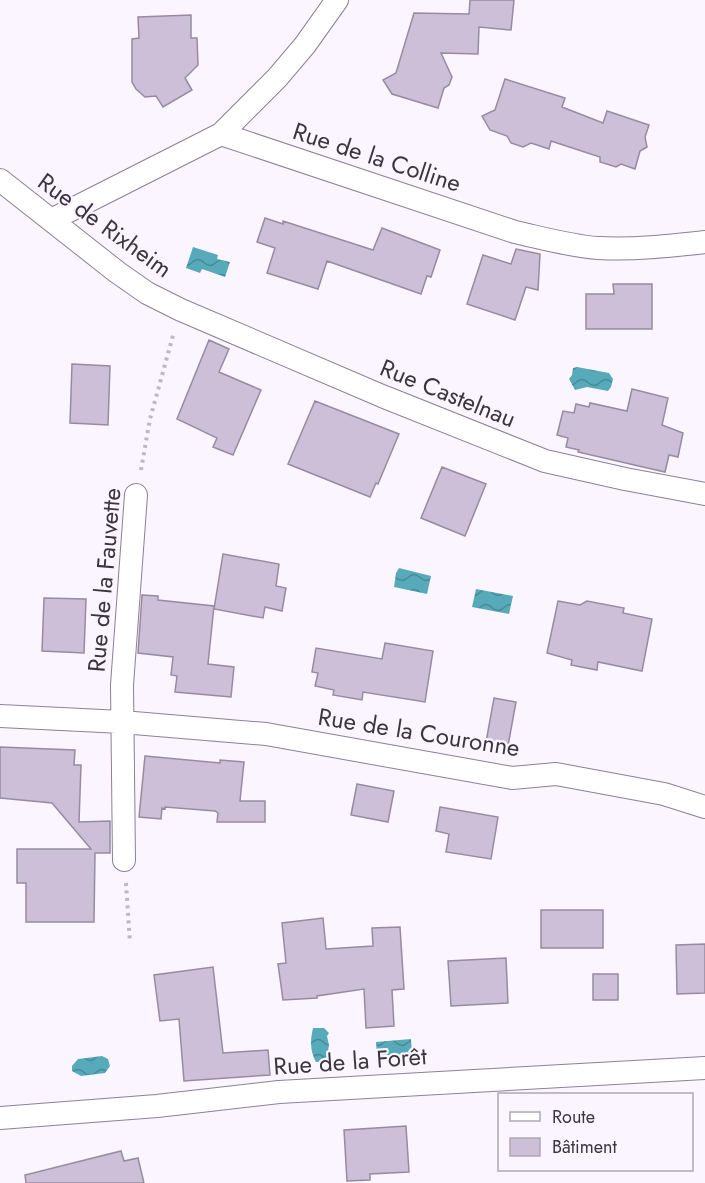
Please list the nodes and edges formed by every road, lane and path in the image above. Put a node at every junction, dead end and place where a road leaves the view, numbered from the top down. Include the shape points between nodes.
1 (337, 0) edge
2 (221, 134) junction
3 (0, 180) edge
4 (51, 220) junction
5 (705, 242) edge
6 (181, 310) junction
7 (705, 494) edge
8 (136, 495) joint
9 (0, 716) edge
10 (122, 722) junction
11 (705, 807) edge
12 (124, 860) joint
13 (130, 943) dead end
14 (705, 1068) edge
15 (0, 1118) edge

1 - 2 street via 284,70
2 - 4 street
2 - 5 street, Rue de la Colline via 516,232 559,242 596,248
3 - 4 street, Rue de Rixheim
4 - 6 street, Rue de Rixheim via 147,293
6 - 7 street, Rue Castelnau via 545,461
6 - 8 path, Rue de la Fauvette via 150,419
8 - 10 street, Rue de la Fauvette
9 - 10 street, Rue de la Couronne
10 - 11 street, Rue de la Couronne via 266,734 512,778 556,774
10 - 12 street, Rue de la Fauvette
12 - 13 path
14 - 15 street, Rue de la Forêt via 279,1092

